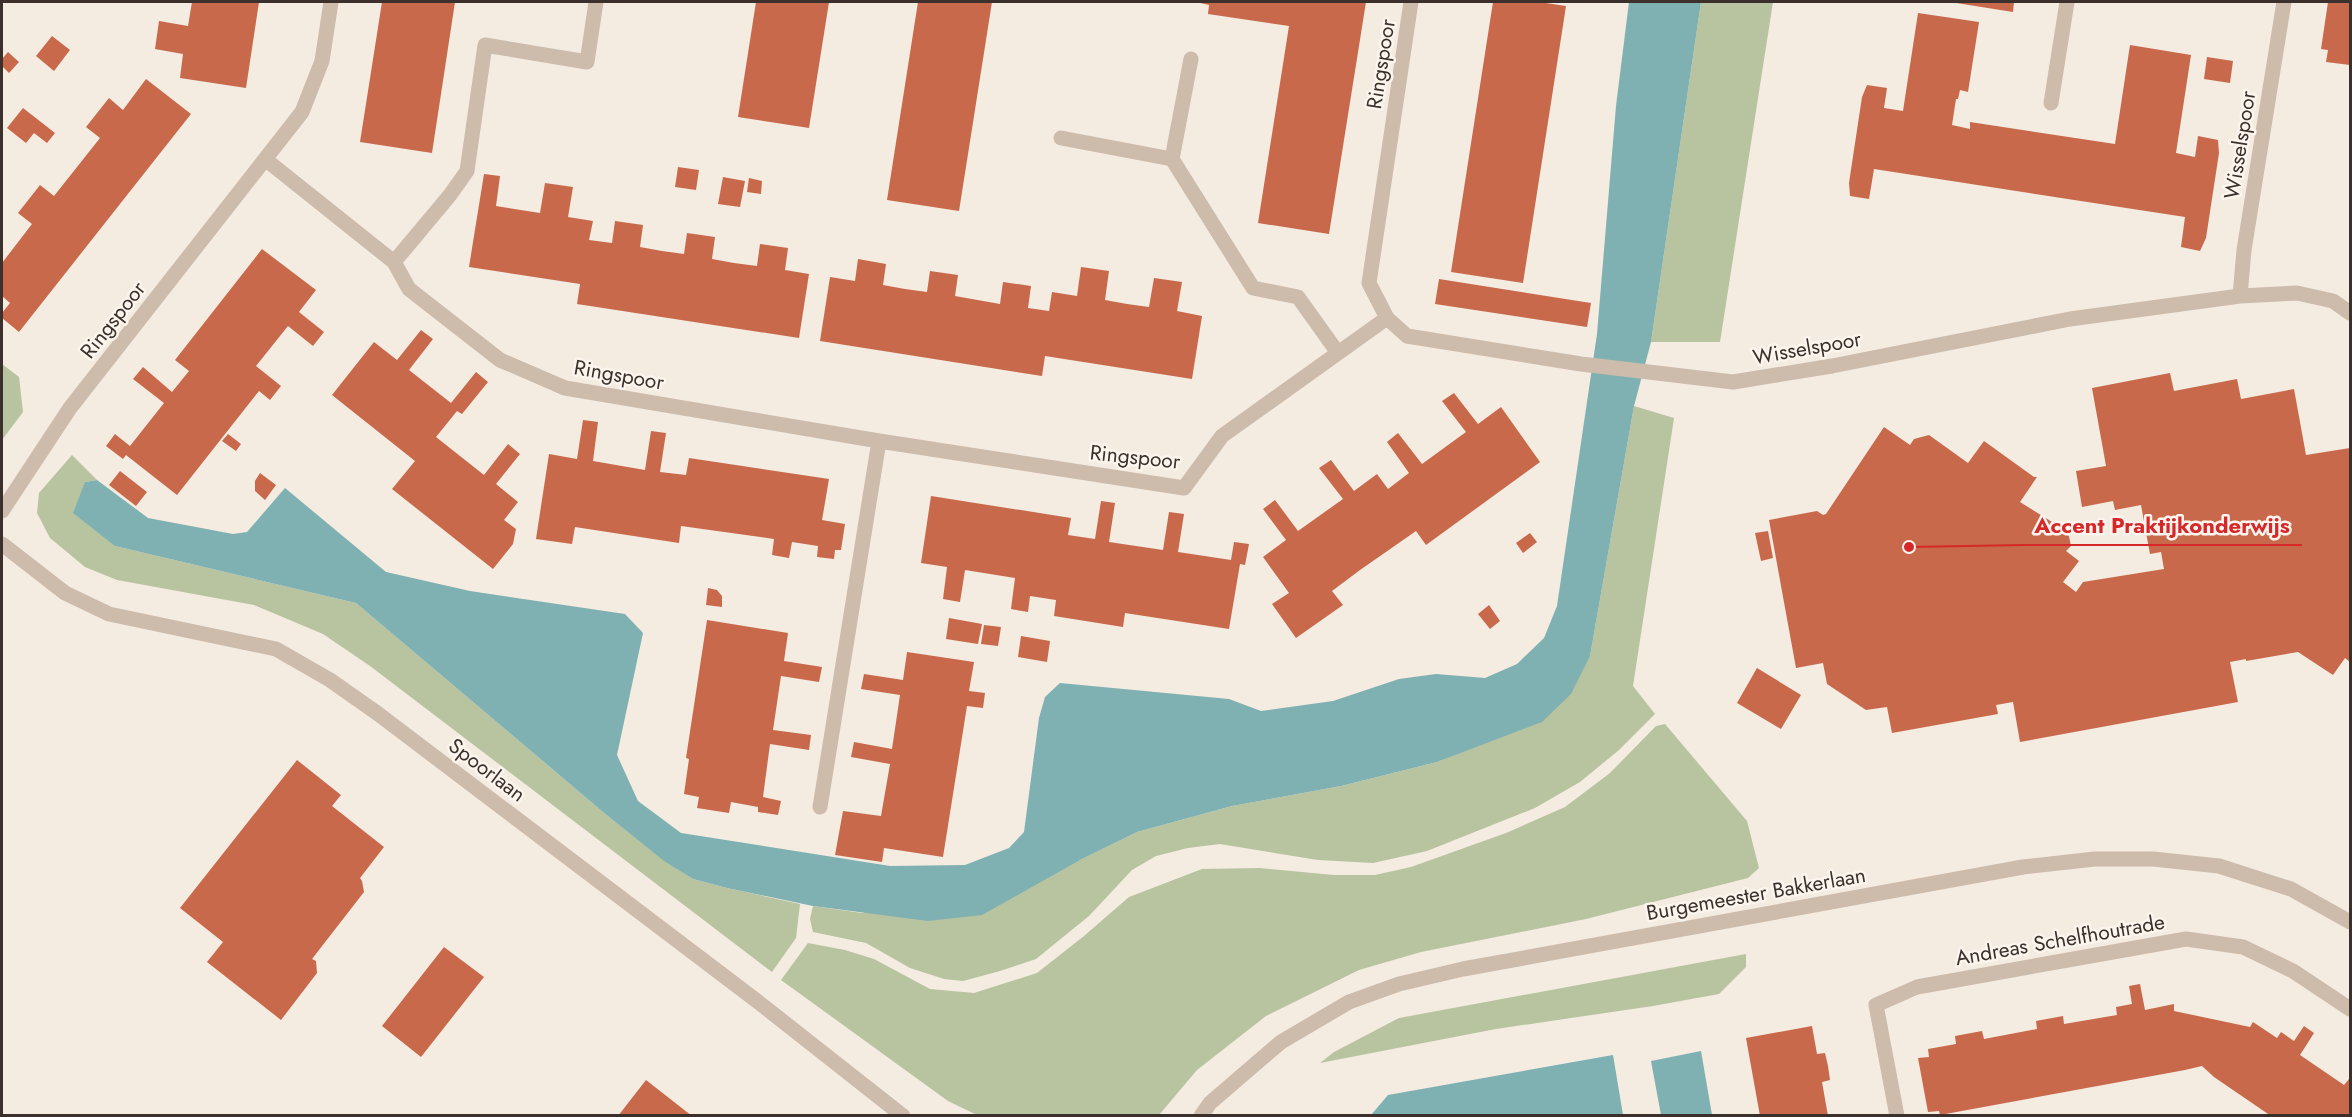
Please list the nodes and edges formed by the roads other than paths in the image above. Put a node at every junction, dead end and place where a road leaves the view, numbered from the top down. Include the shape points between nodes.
1 (331, 2) edge
2 (596, 2) edge
3 (1411, 2) edge
4 (2067, 2) edge
5 (2284, 2) edge
6 (1191, 59) dead end
7 (2051, 103) dead end
8 (1061, 138) dead end
9 (265, 159) junction
10 (1172, 159) junction
11 (394, 262) junction
12 (2240, 296) junction
13 (2350, 313) edge
14 (1387, 318) junction
15 (1338, 353) junction
16 (879, 441) junction
17 (2, 511) edge
18 (2, 544) edge
19 (820, 807) dead end
20 (2350, 922) edge
21 (2350, 1009) edge
22 (903, 1116) edge
23 (1201, 1116) edge
24 (1897, 1116) edge

1 - 9 street, Ringspoor via 322,61 302,112
2 - 11 street via 587,62 485,45 467,171
3 - 14 street, Ringspoor via 1369,283
4 - 7 street
5 - 12 street, Wisselspoor
6 - 10 street
8 - 10 street
9 - 11 street, Ringspoor
9 - 17 street, Ringspoor via 70,408
10 - 15 street via 1253,288 1298,297
11 - 16 street, Ringspoor via 410,289 500,360 565,388
12 - 13 street, Wisselspoor via 2297,293 2333,301
12 - 14 street, Wisselspoor via 2070,319 1733,382 1581,364 1407,336
14 - 15 street, Ringspoor
15 - 16 street, Ringspoor via 1222,436 1184,488
16 - 19 street
18 - 22 street, Spoorlaan via 65,593 109,614 276,649 330,680 719,972
20 - 23 street, Burgemeester Bakkerlaan via 2291,889 2219,866 2153,859 2095,859 2023,867 1399,984 1359,998 1281,1042 1210,1103
21 - 24 street, Andreas Schelfhoutrade via 2293,971 2243,946 2186,939 1917,987 1876,1005

